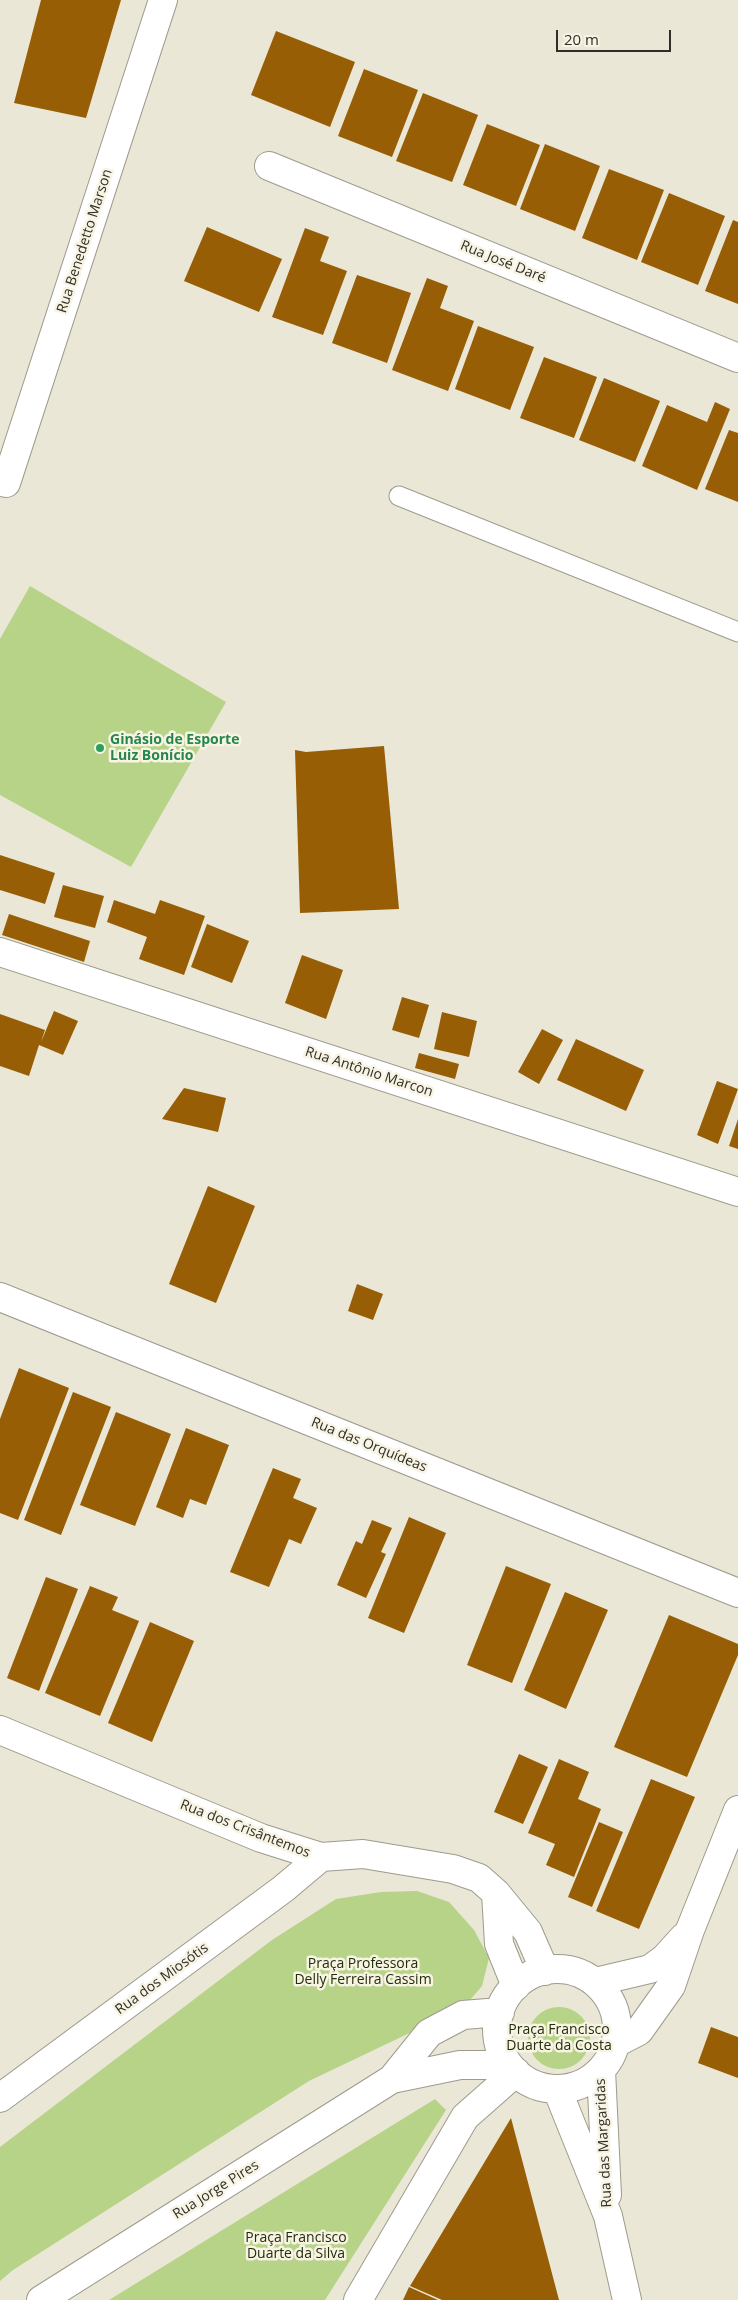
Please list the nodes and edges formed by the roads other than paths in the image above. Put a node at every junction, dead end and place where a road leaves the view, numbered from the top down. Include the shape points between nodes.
1 (164, 0) edge
2 (269, 166) dead end
3 (738, 358) edge
4 (2, 482) edge
5 (398, 496) dead end
6 (738, 632) edge
7 (0, 952) edge
8 (738, 1192) edge
9 (0, 1297) edge
10 (738, 1593) edge
11 (0, 1730) edge
12 (738, 1810) edge
13 (321, 1857) junction
14 (496, 1893) junction
15 (690, 1930) junction
16 (545, 1971) junction
17 (595, 1982) junction
18 (516, 1986) junction
19 (500, 2012) junction
20 (616, 2043) junction
21 (513, 2068) junction
22 (601, 2070) junction
23 (392, 2079) junction
24 (557, 2089) junction
25 (0, 2098) edge
26 (608, 2216) junction
27 (41, 2300) edge
28 (358, 2300) edge
29 (627, 2300) edge

1 - 4 street, Rua Benedetto Marson
2 - 3 street, Rua José Daré
5 - 6 lane
7 - 8 street, Rua Antônio Marcon
9 - 10 street, Rua das Orquídeas
11 - 13 street, Rua dos Crisântemos via 261,1838
12 - 15 street
13 - 14 street, Rua dos Crisântemos via 363,1854 446,1867 479,1878
13 - 25 street, Rua dos Miosótis via 283,1890
14 - 16 street, Rua dos Crisântemos via 528,1932
14 - 18 street via 499,1944
15 - 17 street via 665,1958 650,1969
15 - 20 street via 671,1986 657,2009 639,2032
16 - 17 street via 562,1970
16 - 18 street
17 - 20 street via 614,2010
18 - 19 street
19 - 21 street via 497,2030 500,2048
19 - 23 street, Rua Jorge Pires via 463,2015 430,2033
20 - 22 street
21 - 23 street, Rua Jorge Pires via 460,2065
21 - 24 street via 525,2080 540,2087
21 - 28 street via 465,2118
22 - 24 street via 574,2087
22 - 26 street, Rua das Margaridas
23 - 27 street, Rua Jorge Pires
24 - 26 street, Rua das Margaridas
26 - 29 street, Rua das Margaridas

